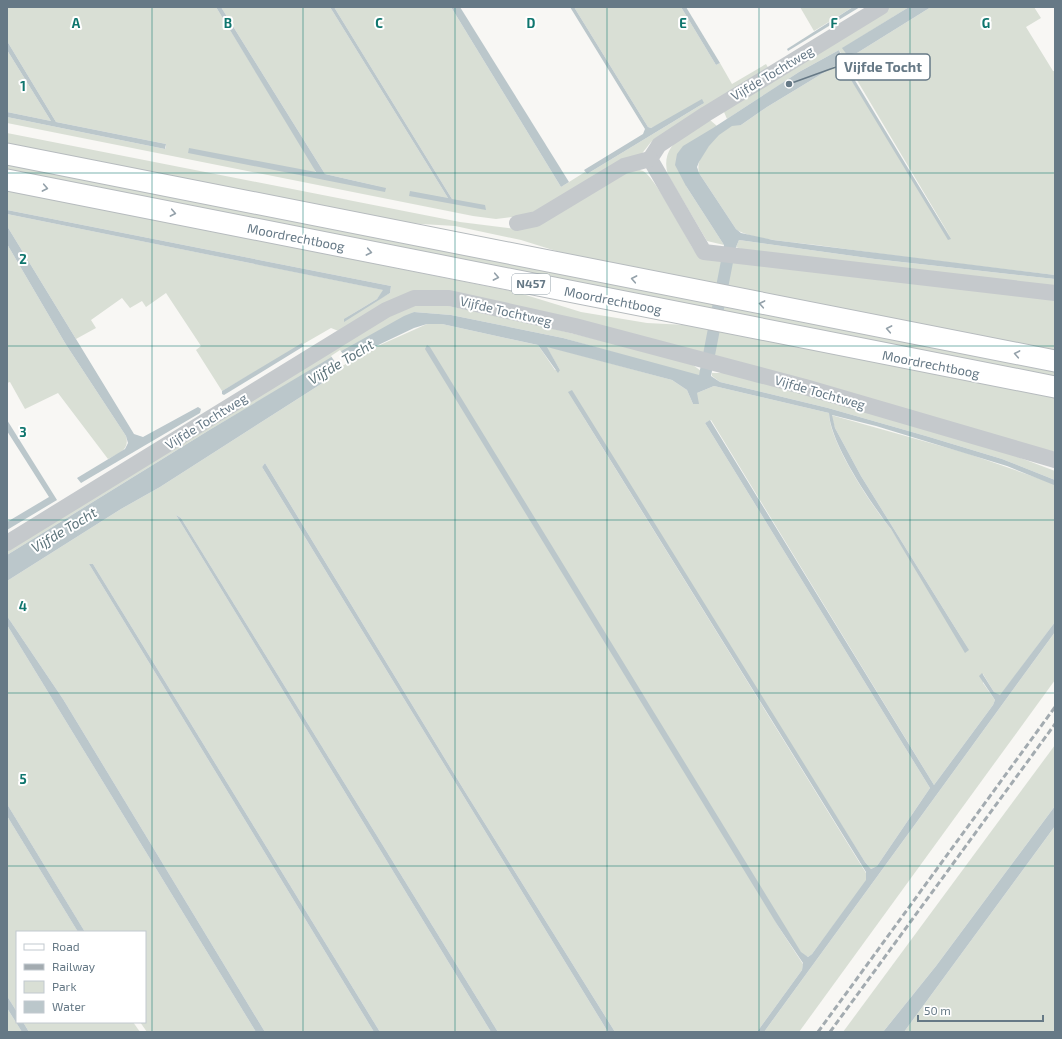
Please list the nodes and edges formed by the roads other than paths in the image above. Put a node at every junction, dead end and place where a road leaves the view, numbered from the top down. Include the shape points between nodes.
1 (881, 7) edge
2 (7, 154) edge
3 (650, 160) junction
4 (7, 180) edge
5 (517, 223) dead end
6 (1055, 293) edge
7 (1055, 361) edge
8 (1055, 388) edge
9 (1055, 460) edge
10 (7, 543) edge

1 - 3 street, Vijfde Tochtweg via 659,145
7 -> 2 main road, Moordrechtboog / N457
3 - 5 street via 624,166 536,219
3 - 6 street via 704,252
4 -> 8 main road, Moordrechtboog / N457
9 - 10 street, Vijfde Tochtweg via 805,387 575,326 449,298 414,298 386,310

